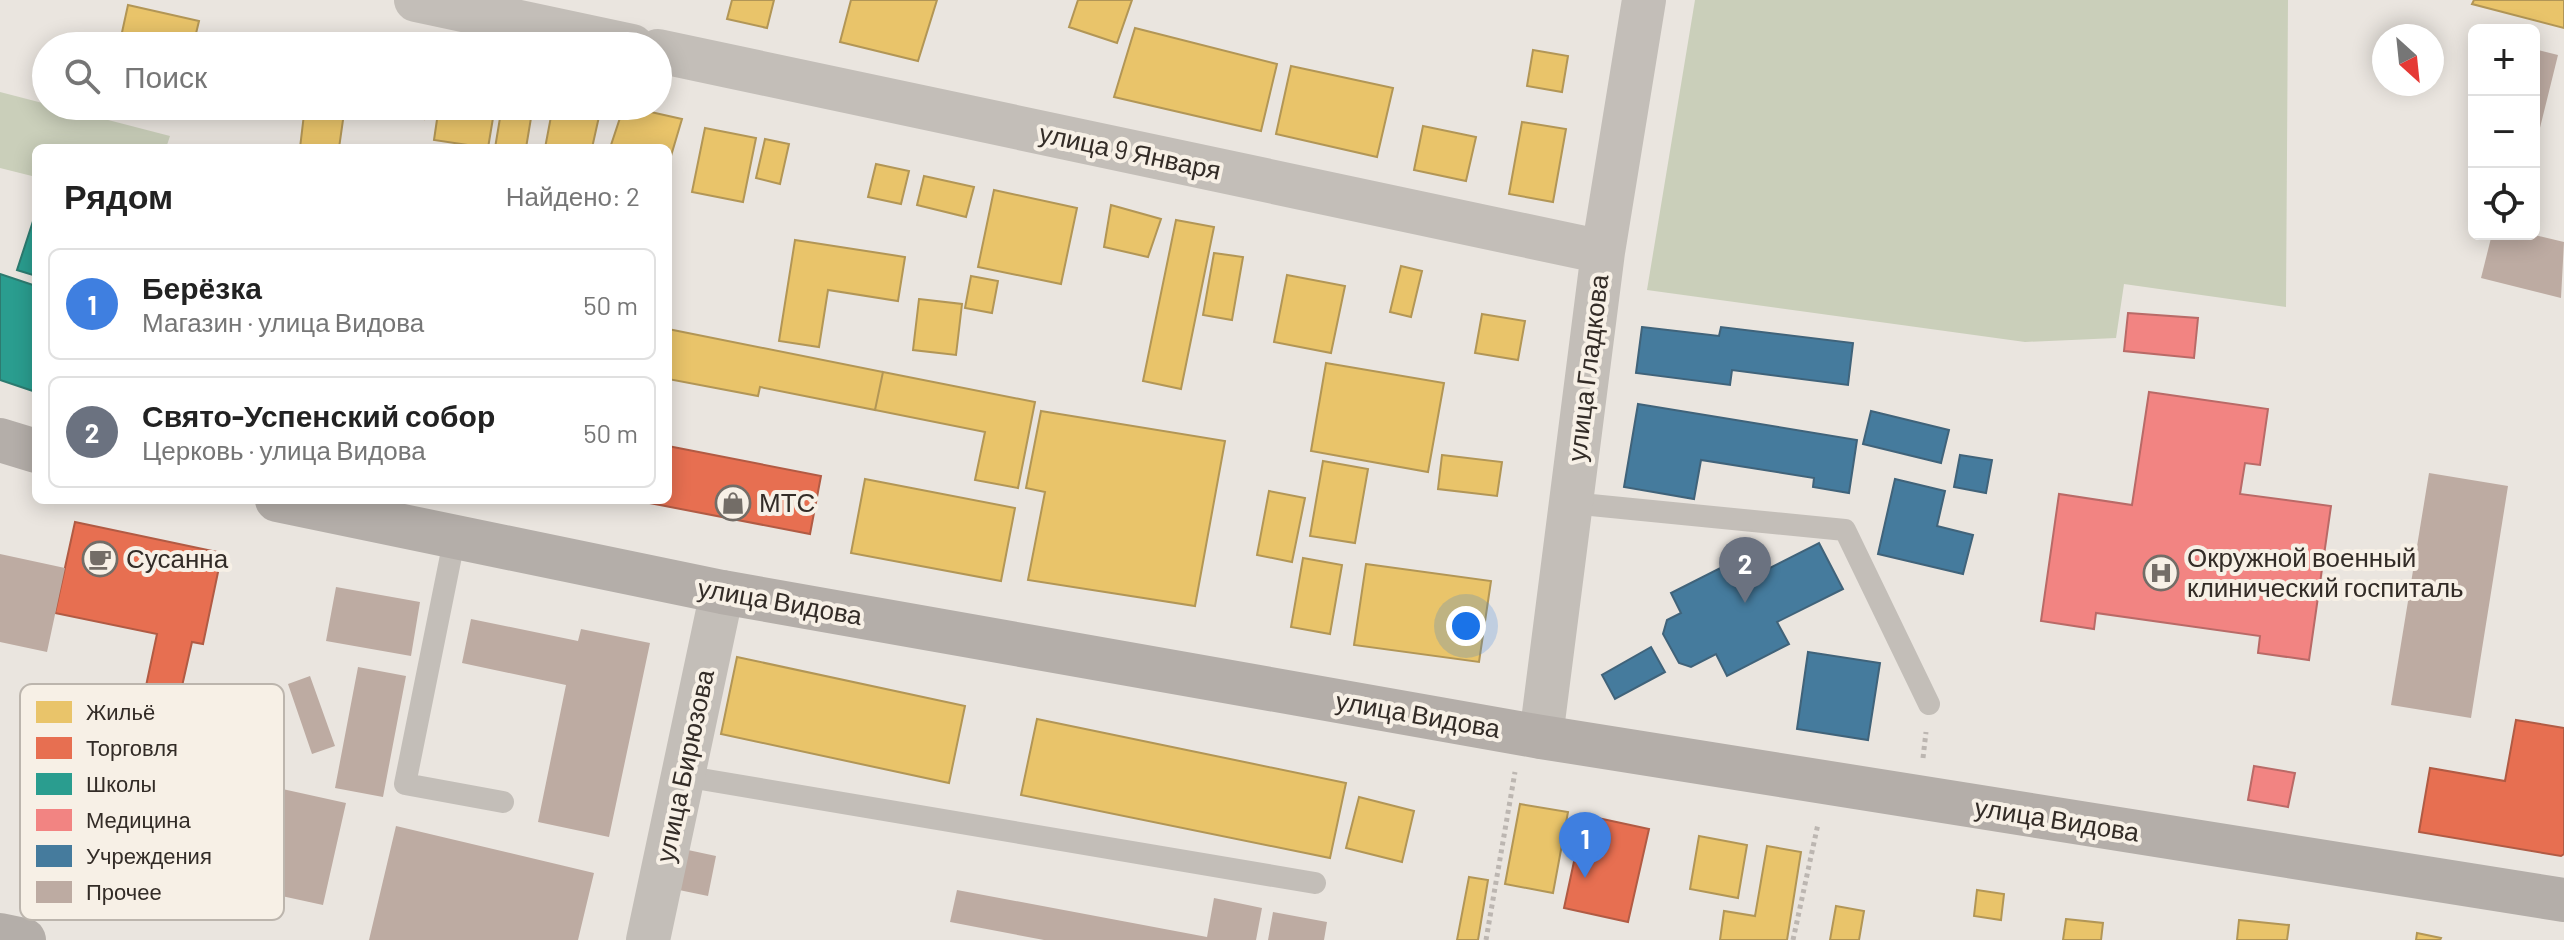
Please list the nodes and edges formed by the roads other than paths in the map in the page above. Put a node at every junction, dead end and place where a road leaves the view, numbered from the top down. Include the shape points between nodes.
1 (416, 0) edge
2 (1644, 0) edge
3 (566, 32) edge
4 (672, 54) edge
5 (1603, 252) junction
6 (0, 440) edge
7 (32, 450) edge
8 (1571, 503) junction
9 (297, 504) edge
10 (455, 536) junction
11 (722, 592) junction
12 (1929, 704) road end
13 (1529, 749) junction
14 (683, 776) junction
15 (503, 802) dead end
16 (1315, 883) dead end
17 (2564, 900) edge
18 (0, 935) edge
19 (24, 940) edge
20 (648, 940) edge

1 - 3 street
2 - 5 street, улица Гладкова
4 - 5 street, улица 9 Января
5 - 8 street, улица Гладкова
6 - 7 street
8 - 12 lane via 1845,530
8 - 13 street, улица Гладкова
9 - 10 street, улица Видова
10 - 11 street, улица Видова
10 - 15 lane via 405,784
11 - 13 street, улица Видова
11 - 14 street, улица Бирюзова
13 - 17 street, улица Видова
14 - 16 lane
14 - 20 street, улица Бирюзова
18 - 19 street

